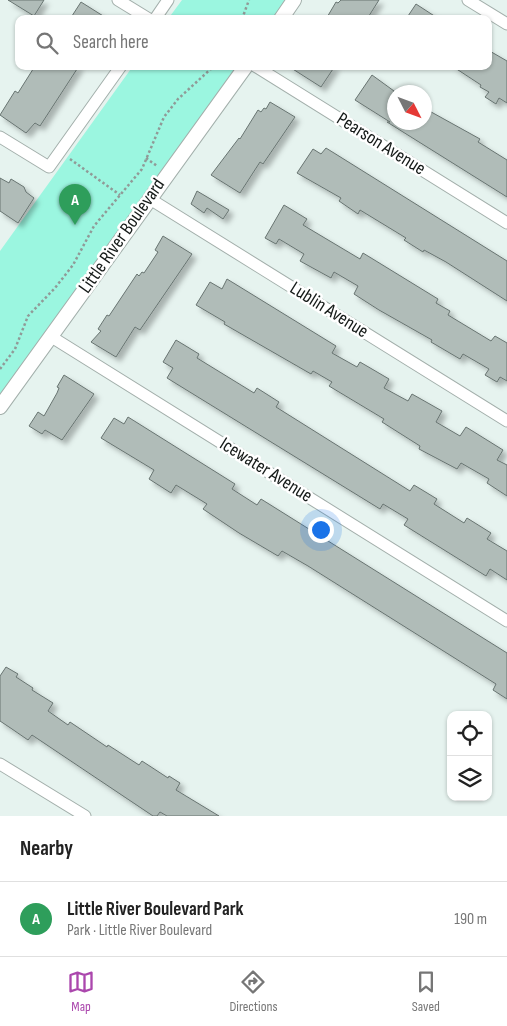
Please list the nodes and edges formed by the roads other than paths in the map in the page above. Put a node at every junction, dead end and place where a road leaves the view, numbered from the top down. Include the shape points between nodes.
1 (118, 0) edge
2 (168, 0) edge
3 (294, 0) edge
4 (468, 0) edge
5 (142, 15) edge
6 (158, 15) edge
7 (284, 15) edge
8 (507, 24) edge
9 (118, 70) edge
10 (243, 70) edge
11 (261, 70) edge
12 (0, 137) edge
13 (150, 199) junction
14 (507, 223) edge
15 (50, 336) junction
16 (0, 407) edge
17 (507, 421) edge
18 (507, 621) edge
19 (0, 764) edge
20 (84, 816) edge

1 - 5 street
2 - 6 street
3 - 7 street
4 - 8 street
9 - 12 street via 49,167
10 - 13 street, Little River Boulevard
11 - 14 street, Pearson Avenue
13 - 15 street, Little River Boulevard
13 - 17 street, Lublin Avenue
15 - 16 street, Little River Boulevard
15 - 18 street, Icewater Avenue
19 - 20 street

